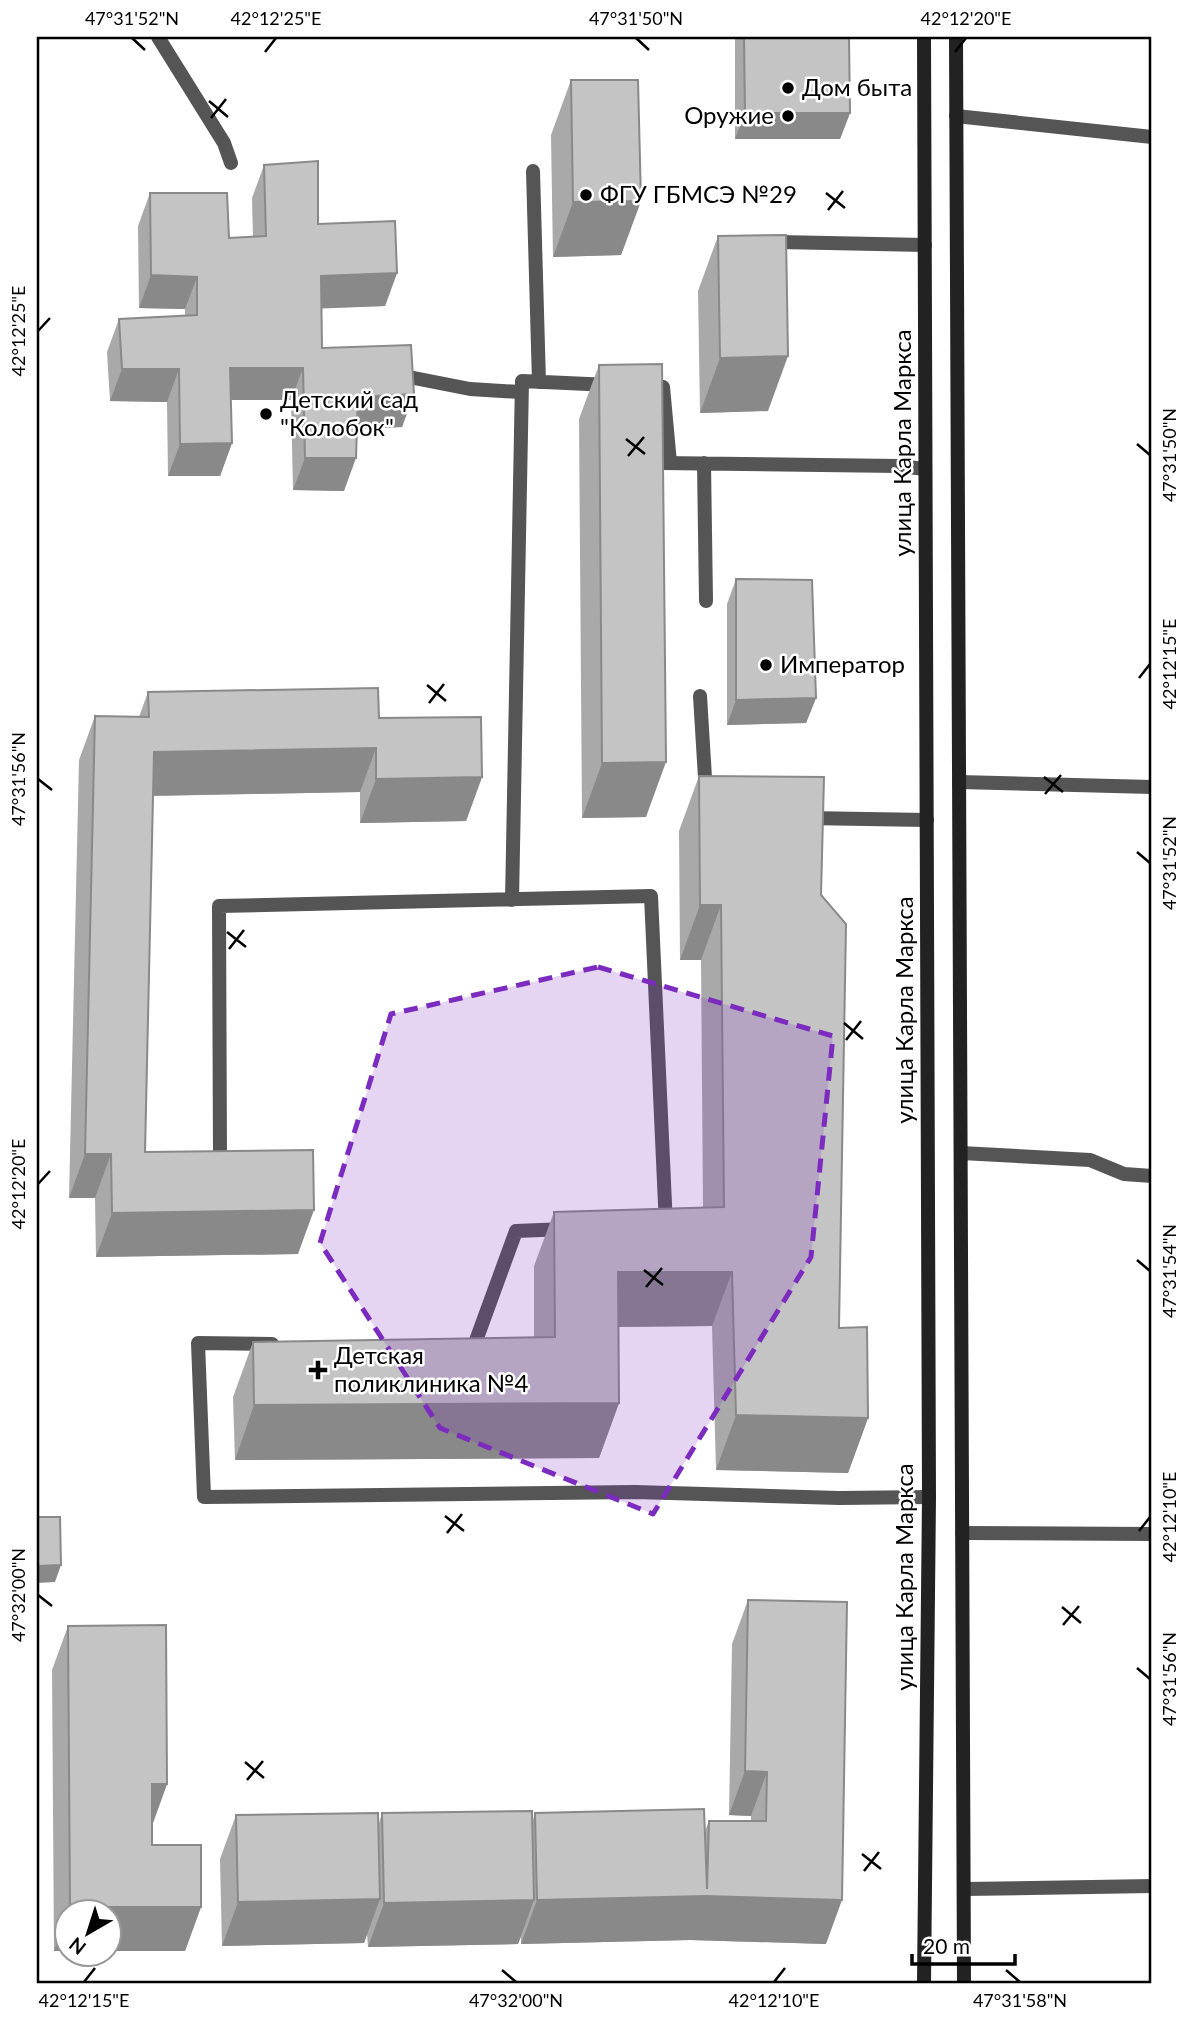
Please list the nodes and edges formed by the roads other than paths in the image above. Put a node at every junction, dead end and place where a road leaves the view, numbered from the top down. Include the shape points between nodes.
1 (158, 37) edge
2 (924, 37) edge
3 (956, 37) edge
4 (956, 116) junction
5 (1152, 137) edge
6 (231, 163) dead end
7 (533, 171) dead end
8 (779, 242) edge
9 (925, 245) junction
10 (414, 378) edge
11 (539, 382) junction
12 (520, 392) junction
13 (646, 463) edge
14 (670, 463) junction
15 (704, 463) junction
16 (925, 469) junction
17 (706, 601) dead end
18 (700, 696) dead end
19 (959, 782) junction
20 (1152, 788) edge
21 (706, 803) edge
22 (797, 818) edge
23 (927, 820) junction
24 (512, 900) junction
25 (961, 1153) junction
26 (219, 1159) edge
27 (1152, 1176) edge
28 (653, 1226) edge
29 (584, 1229) edge
30 (281, 1344) edge
31 (447, 1346) edge
32 (929, 1497) junction
33 (962, 1533) junction
34 (1152, 1534) edge
35 (1152, 1886) edge
36 (964, 1889) junction
37 (924, 1983) edge
38 (964, 1983) edge

1 - 6 lane via 224,143
2 - 9 street, улица Карла Маркса
3 - 4 street
4 - 5 lane
4 - 19 street
7 - 11 lane
8 - 9 lane
9 - 16 street, улица Карла Маркса
10 - 12 lane via 470,389
11 - 12 lane via 522,381
11 - 14 lane via 663,387
12 - 24 lane
13 - 14 lane
14 - 15 lane
15 - 16 lane
15 - 17 lane
16 - 23 street, улица Карла Маркса
18 - 21 lane
19 - 20 lane
19 - 25 street
22 - 23 lane
23 - 32 street, улица Карла Маркса
24 - 26 lane via 219,906
24 - 28 lane via 651,896 667,1226
25 - 27 lane via 1090,1160 1124,1174
25 - 33 street
29 - 31 lane via 516,1231 474,1346
30 - 32 lane via 198,1343 204,1497 635,1492
32 - 37 street, улица Карла Маркса
33 - 34 lane
33 - 36 street
35 - 36 lane
36 - 38 street

